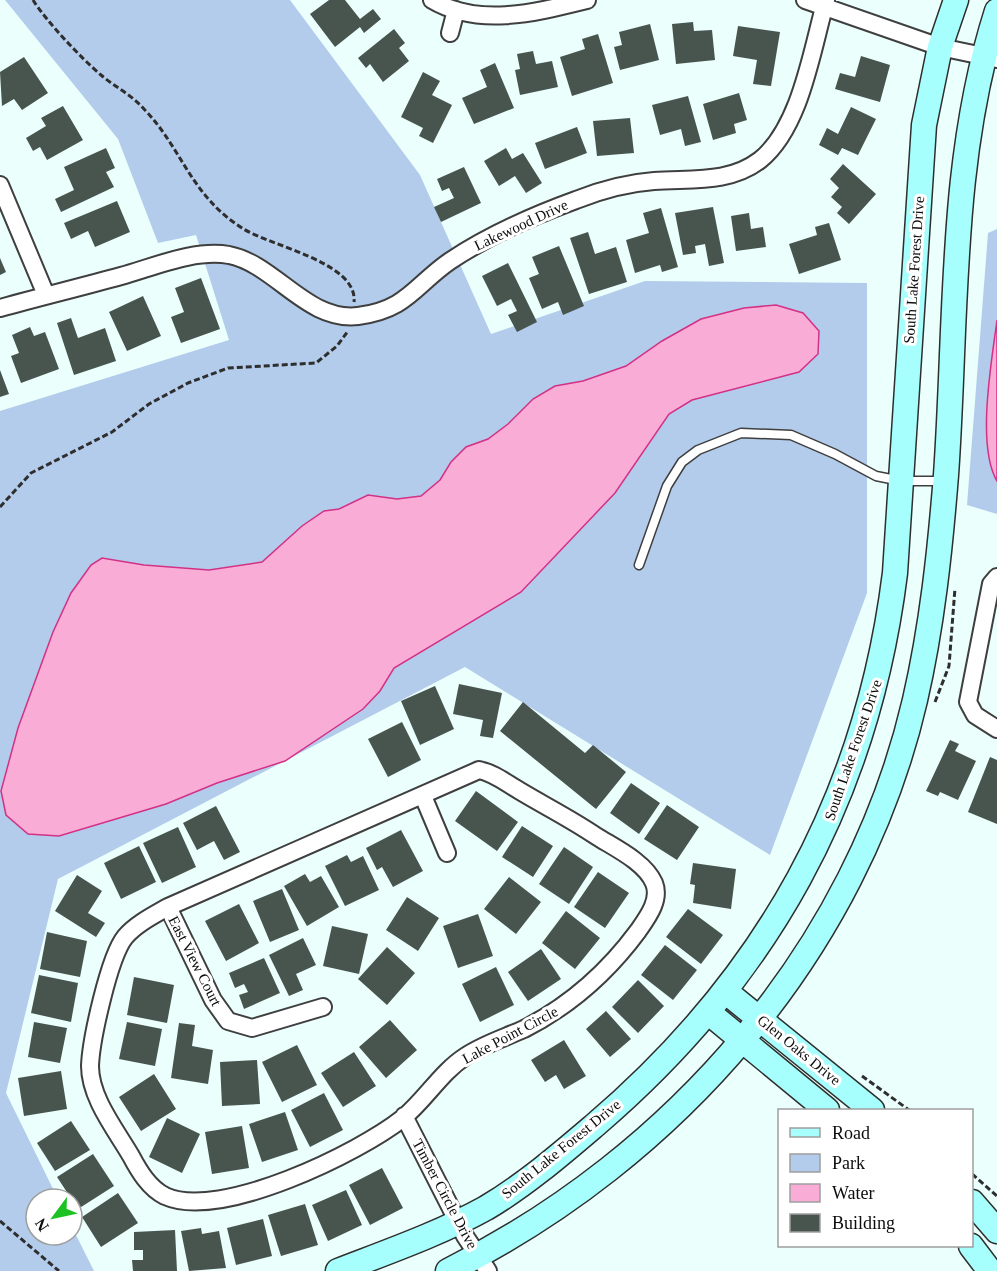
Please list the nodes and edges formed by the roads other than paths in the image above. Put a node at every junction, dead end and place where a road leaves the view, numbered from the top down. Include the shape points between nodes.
1 (432, 0) edge
2 (587, 0) edge
3 (805, 0) edge
4 (956, 0) edge
5 (825, 2) edge
6 (456, 10) junction
7 (997, 11) edge
8 (450, 33) dead end
9 (940, 47) junction
10 (990, 57) edge
11 (0, 186) edge
12 (46, 295) junction
13 (0, 308) edge
14 (901, 481) junction
15 (945, 481) junction
16 (639, 565) dead end
17 (997, 576) edge
18 (997, 729) edge
19 (423, 796) junction
20 (447, 853) dead end
21 (168, 907) junction
22 (725, 991) junction
23 (323, 1007) dead end
24 (708, 1012) junction
25 (761, 1019) junction
26 (742, 1041) junction
27 (826, 1109) edge
28 (871, 1109) edge
29 (404, 1116) junction
30 (973, 1203) edge
31 (458, 1222) junction
32 (997, 1231) edge
33 (972, 1247) edge
34 (483, 1264) edge
35 (338, 1271) edge
36 (448, 1271) edge
37 (990, 1271) edge

1 - 6 street
2 - 6 street via 519,15
3 - 5 street
4 - 9 main road, South Lake Forest Drive
5 - 9 street
5 - 12 street, Lakewood Drive via 797,100 781,136 762,159 717,178 629,184 577,199 478,244 388,308 356,316 332,314 257,266 220,254 172,261
6 - 8 street
7 - 10 main road
9 - 10 street
9 - 14 main road, South Lake Forest Drive via 922,149
10 - 15 main road via 972,108 959,214
11 - 12 street
12 - 13 street, Lakewood Drive
14 - 15 lane
14 - 16 lane via 876,476 791,435 741,433 698,450 682,462 667,486
14 - 22 main road, South Lake Forest Drive via 888,629 867,716 835,805 793,893
15 - 25 main road via 938,572 927,639 897,760 864,848 834,906 786,987
17 - 18 street via 991,584 968,702 975,715
19 - 20 street
19 - 21 street, Lake Point Circle
19 - 29 street, Lake Point Circle via 469,772 488,772 621,852 650,874 657,895 641,926 594,982 551,1015 463,1058
21 - 23 street, East View Court via 213,1000 228,1021 252,1028
21 - 29 street, Lake Point Circle via 128,934 119,948 95,1030 90,1066 103,1110 156,1191 197,1202 256,1189 344,1156
22 - 24 main road, South Lake Forest Drive
22 - 25 main road, Glen Oaks Drive
24 - 26 main road, Glen Oaks Drive
24 - 31 main road, South Lake Forest Drive via 653,1073 561,1154 488,1207
25 - 26 main road
25 - 28 main road, Glen Oaks Drive
26 - 27 main road, Glen Oaks Drive
26 - 34 main road via 678,1110 595,1181
29 - 31 street, Timber Circle Drive
30 - 32 main road
31 - 34 street, Timber Circle Drive
31 - 35 main road, South Lake Forest Drive
33 - 37 main road
34 - 36 main road

